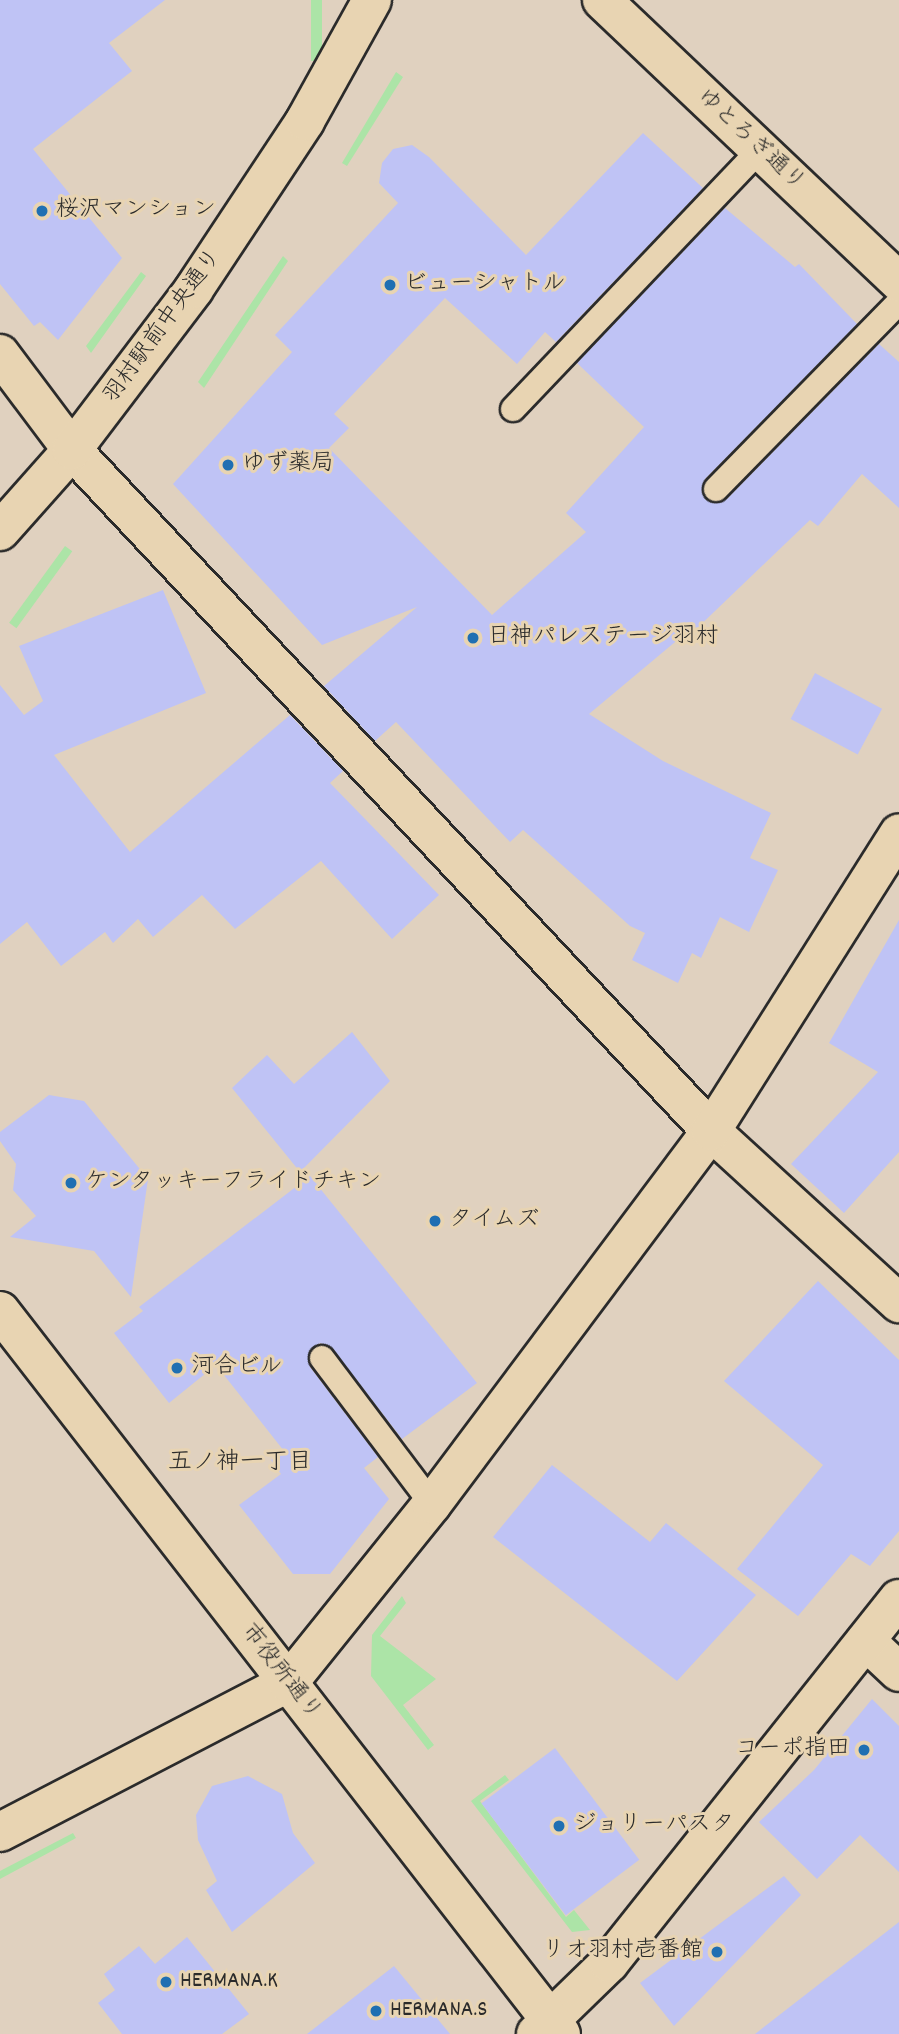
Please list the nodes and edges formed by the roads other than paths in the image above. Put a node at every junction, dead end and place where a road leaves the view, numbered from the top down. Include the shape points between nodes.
1 (372, 0) edge
2 (602, 0) edge
3 (760, 150) junction
4 (896, 280) edge
5 (0, 354) edge
6 (513, 409) dead end
7 (72, 450) junction
8 (716, 489) dead end
9 (0, 531) edge
10 (899, 834) edge
11 (711, 1131) junction
12 (899, 1303) edge
13 (0, 1311) edge
14 (322, 1359) dead end
15 (432, 1504) junction
16 (899, 1599) edge
17 (866, 1641) junction
18 (899, 1672) edge
19 (288, 1683) junction
20 (0, 1832) edge
21 (549, 2030) edge

1 - 7 street, 羽村駅前中央通り via 268,179 194,289
2 - 3 street, ゆとろぎ通り
3 - 4 street, ゆとろぎ通り
3 - 6 lane
4 - 8 lane
5 - 7 street
7 - 9 street, 羽村駅前中央通り
7 - 11 street
10 - 11 street
11 - 12 street
11 - 15 street
13 - 19 street, 市役所通り
14 - 15 lane
15 - 19 street
16 - 17 street
17 - 18 street
17 - 21 street via 609,1963
19 - 20 street
19 - 21 street, 市役所通り

